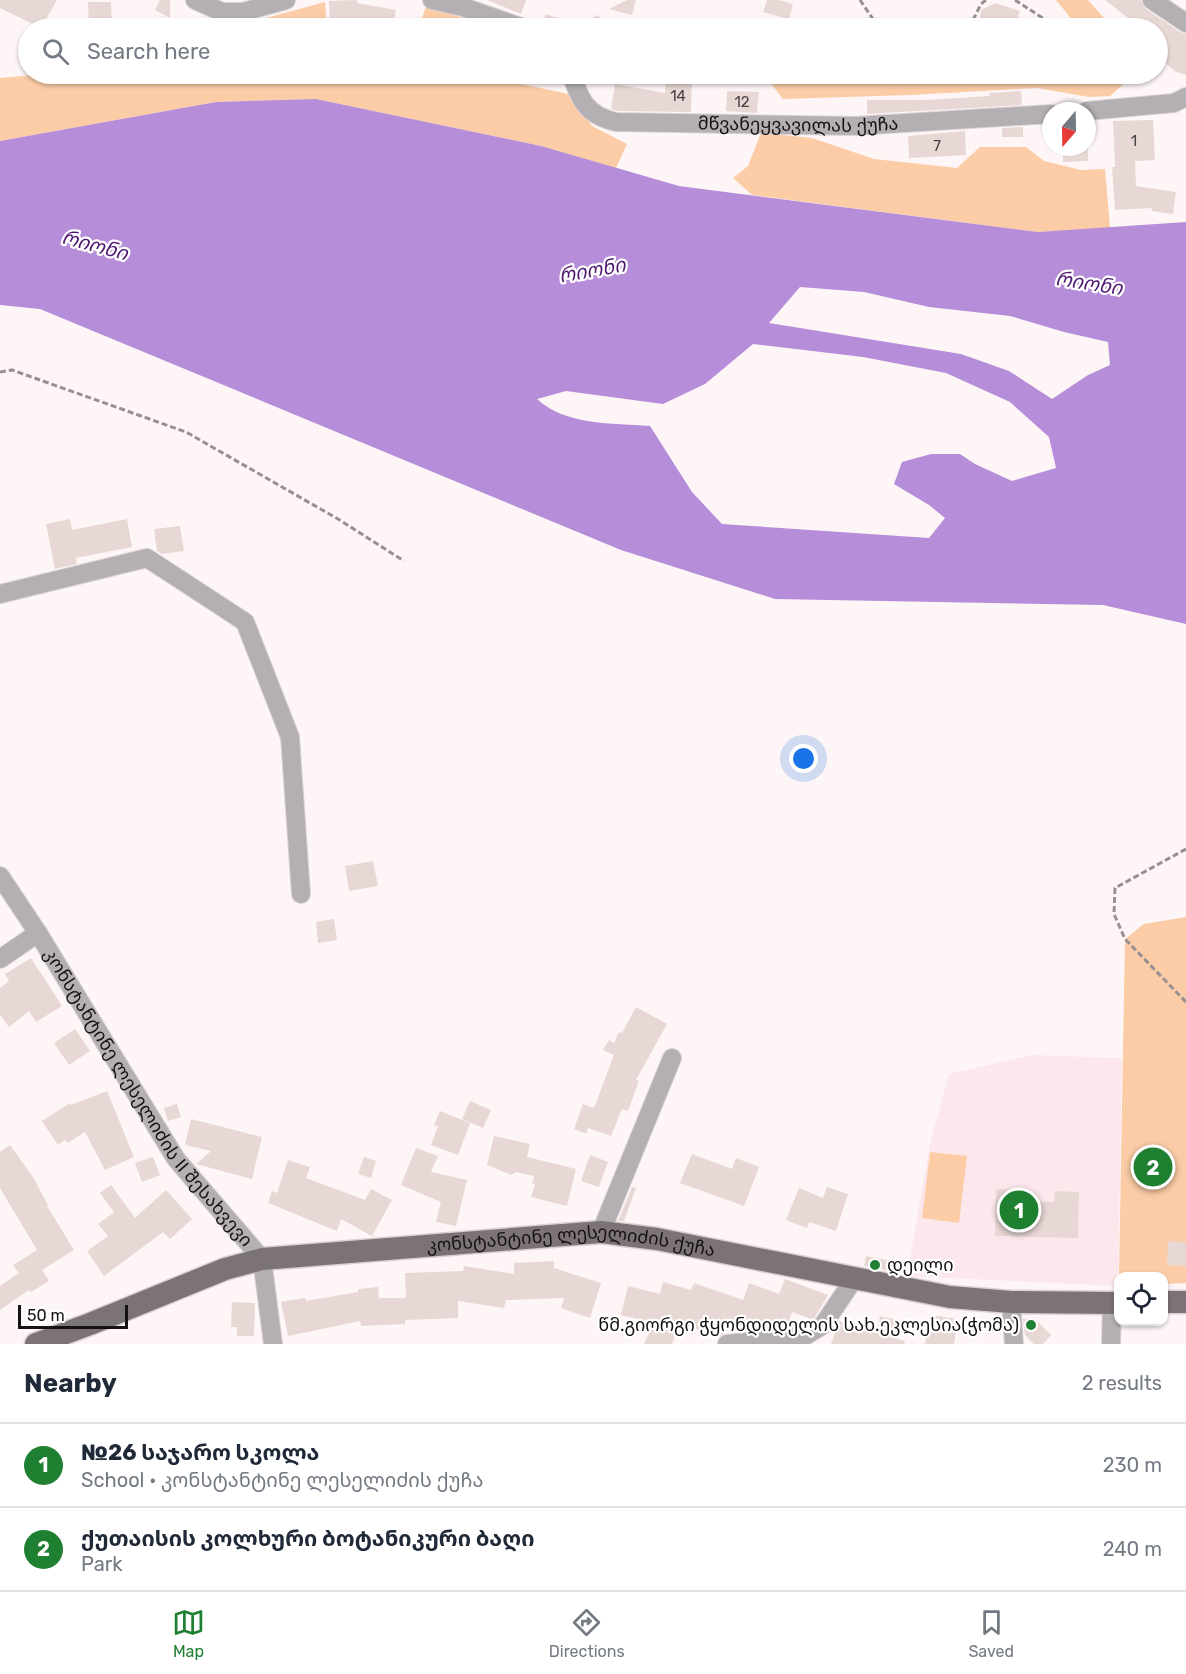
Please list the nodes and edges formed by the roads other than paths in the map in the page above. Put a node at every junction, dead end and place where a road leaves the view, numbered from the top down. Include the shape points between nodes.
1 (195, 0) edge
2 (286, 0) edge
3 (432, 0) edge
4 (1152, 0) edge
5 (495, 18) edge
6 (1186, 23) edge
7 (575, 84) edge
8 (1186, 97) edge
9 (1096, 110) edge
10 (1042, 115) edge
11 (0, 594) edge
12 (0, 876) edge
13 (301, 894) dead end
14 (38, 933) junction
15 (0, 959) edge
16 (672, 1058) dead end
17 (601, 1232) junction
18 (262, 1259) junction
19 (854, 1279) junction
20 (1011, 1302) junction
21 (1168, 1302) edge
22 (1186, 1302) edge
23 (1114, 1304) edge
24 (1114, 1314) edge
25 (67, 1337) edge
26 (808, 1340) edge
27 (36, 1344) edge
28 (273, 1344) edge
29 (726, 1344) edge
30 (1014, 1344) edge
31 (1111, 1344) edge

1 - 2 street via 222,12 243,12
3 - 5 street
4 - 6 street
7 - 10 street, მწვანეყვავილას ქუჩა via 588,109 600,118 643,124 856,126
8 - 9 street via 1174,103
11 - 13 street via 147,558 245,622 290,737
12 - 14 street, კონსტანტინე ლესელიძის II შესახვევი
14 - 15 street, კონსტანტინე ლესელიძის II შესახვევი
14 - 18 street, კონსტანტინე ლესელიძის II შესახვევი via 176,1159
16 - 17 street
17 - 18 main road, კონსტანტინე ლესელიძის ქუჩა
17 - 19 main road, კონსტანტინე ლესელიძის ქუჩა via 657,1239
18 - 25 main road, კონსტანტინე ლესელიძის ქუჩა via 225,1269
18 - 28 street
19 - 20 main road, კონსტანტინე ლესელიძის ქუჩა via 950,1297
19 - 26 street
20 - 23 main road, კონსტანტინე ლესელიძის ქუჩა
20 - 30 street
21 - 22 main road
24 - 31 street
25 - 27 main road, კონსტანტინე ლესელიძის ქუჩა
26 - 29 street

